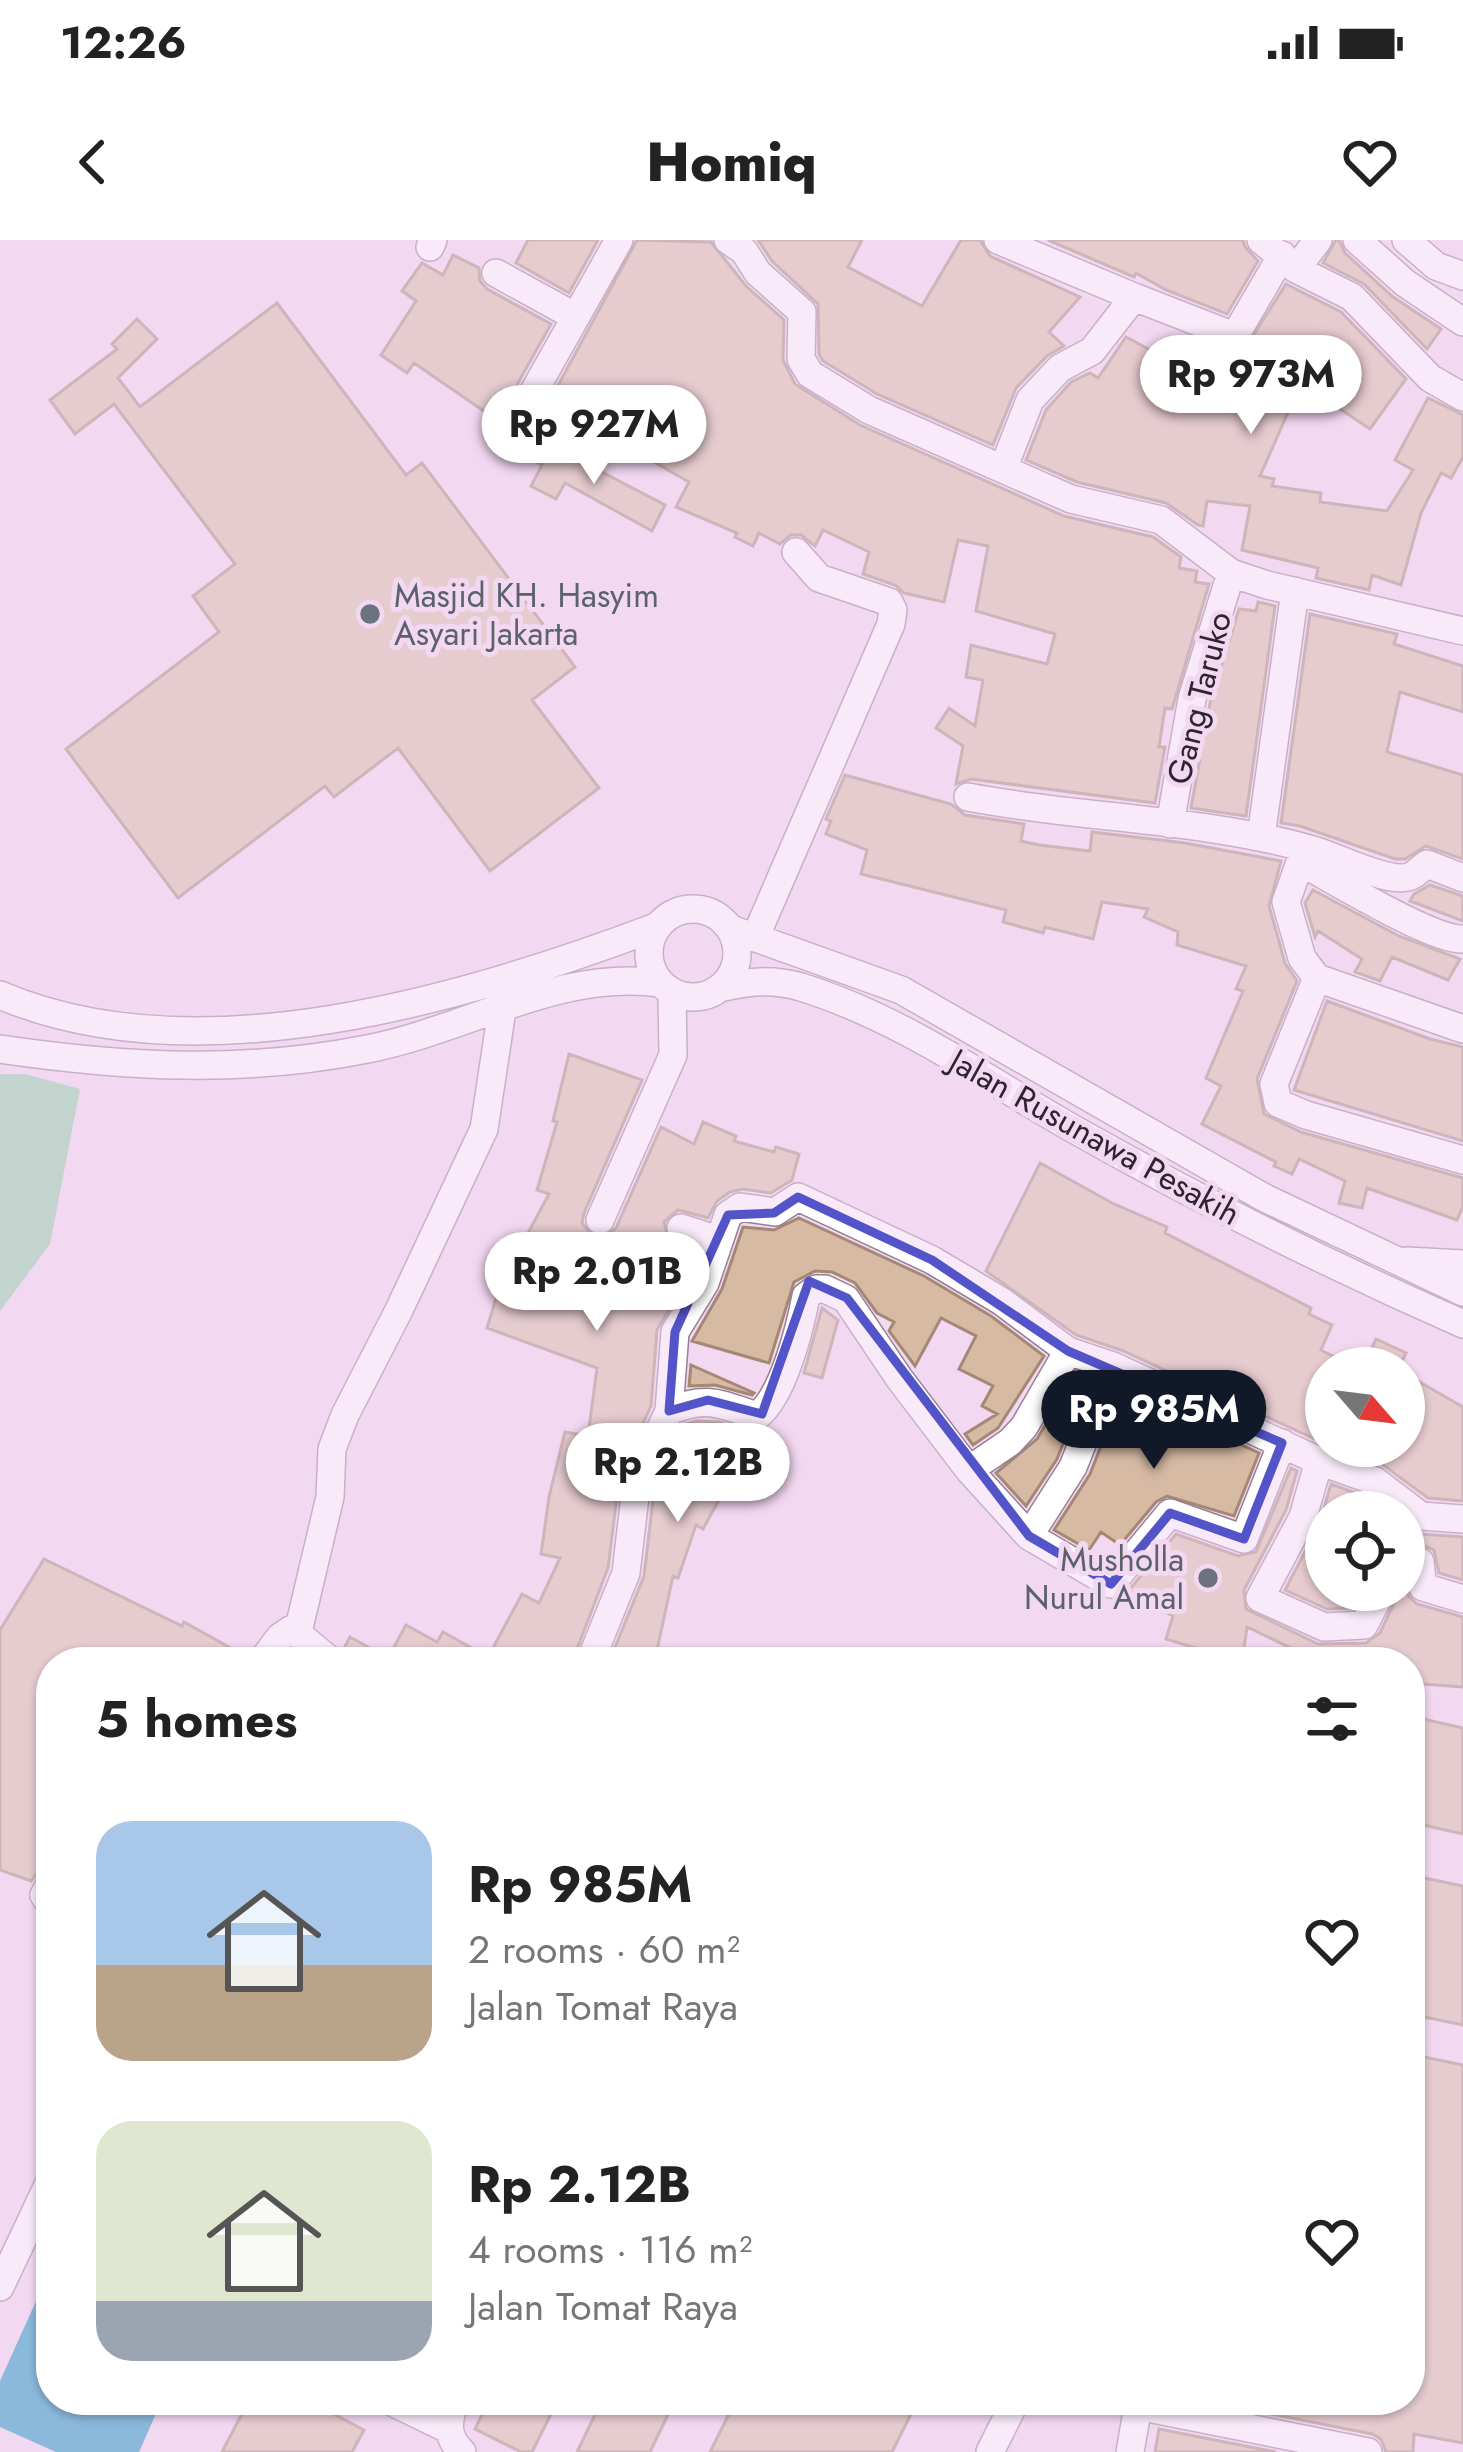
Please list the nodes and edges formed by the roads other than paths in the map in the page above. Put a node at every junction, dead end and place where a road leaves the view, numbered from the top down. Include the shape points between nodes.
1 (619, 240) edge
2 (728, 240) edge
3 (998, 240) edge
4 (1318, 240) edge
5 (1357, 240) edge
6 (1406, 240) edge
7 (1280, 255) edge
8 (496, 273) dead end
9 (1463, 276) edge
10 (1133, 297) junction
11 (574, 316) junction
12 (1463, 322) edge
13 (1463, 397) edge
14 (524, 409) dead end
15 (1003, 469) junction
16 (796, 552) dead end
17 (1232, 573) junction
18 (1295, 591) junction
19 (1463, 631) edge
20 (968, 797) dead end
21 (1170, 824) junction
22 (1261, 837) junction
23 (1302, 855) junction
24 (1463, 878) edge
25 (656, 927) junction
26 (743, 933) junction
27 (1463, 939) edge
28 (1317, 978) junction
29 (500, 980) junction
30 (666, 988) junction
31 (720, 988) junction
32 (0, 995) edge
33 (502, 1010) junction
34 (1463, 1029) edge
35 (0, 1049) edge
36 (1463, 1160) edge
37 (600, 1220) dead end
38 (681, 1228) dead end
39 (718, 1240) junction
40 (1395, 1260) junction
41 (1463, 1264) edge
42 (1463, 1292) edge
43 (1463, 1324) edge
44 (1067, 1351) junction
45 (1113, 1366) junction
46 (669, 1411) junction
47 (1282, 1443) junction
48 (1305, 1454) edge
49 (1336, 1467) edge
50 (969, 1470) junction
51 (1305, 1509) edge
52 (1463, 1519) edge
53 (1029, 1536) junction
54 (1425, 1588) edge
55 (1463, 1599) edge
56 (1371, 1611) edge
57 (298, 1632) junction
58 (273, 1647) edge
59 (315, 1647) edge
60 (596, 1647) edge
61 (36, 2211) edge
62 (0, 2287) edge
63 (413, 2415) edge
64 (1008, 2415) edge
65 (1132, 2415) edge
66 (1190, 2415) edge
67 (455, 2441) edge
68 (990, 2452) edge
69 (1130, 2452) edge
70 (1368, 2452) edge

1 - 11 street
2 - 15 street via 802,312 801,359 810,374 869,410
3 - 10 street
4 - 7 street
5 - 12 street
6 - 9 street
7 - 10 street via 1236,334
7 - 13 street via 1352,297 1430,378
8 - 11 street
10 - 15 street via 1092,351 1038,390
11 - 14 street
15 - 17 street via 1071,499 1161,520
16 - 26 street via 818,578 893,610
17 - 18 street
17 - 21 street, Gang Taruko via 1192,699
18 - 19 street
18 - 22 street
20 - 21 street
21 - 22 street
22 - 23 street
23 - 24 street via 1390,878 1427,865
23 - 27 street via 1425,927
23 - 28 street via 1286,902 1302,958
25 - 26 street via 676,911 700,908
25 - 29 street
25 - 30 street via 649,959
26 - 31 street
26 - 40 street, Jalan Rusunawa Pesakih via 954,1017 1264,1197
28 - 34 street
28 - 36 street via 1274,1084 1279,1103
29 - 32 street via 334,1019 230,1028 111,1027
29 - 33 street
30 - 31 street via 697,998
30 - 33 street via 628,979 571,984
30 - 37 street via 673,1055
31 - 43 street, Jalan Rusunawa Pesakih via 784,983 891,1024 1273,1237
33 - 35 street via 365,1050 183,1068
33 - 57 street via 484,1129 332,1449 330,1497
38 - 39 street
39 - 44 street via 732,1209 775,1212 799,1197 932,1260
39 - 46 street via 705,1283 675,1332
40 - 41 street, Jalan Rusunawa Pesakih
40 - 42 street, Jalan Rusunawa Pesakih
44 - 45 street
44 - 50 street via 1024,1426
45 - 47 street
45 - 53 street via 1073,1467
46 - 50 street via 708,1400 762,1414 806,1295 825,1288 848,1301
46 - 60 street via 637,1479 626,1574
47 - 48 street
47 - 53 street via 1244,1539 1170,1513 1111,1584
49 - 52 street via 1375,1481 1421,1516
50 - 53 street
51 - 56 street via 1260,1598 1324,1627 1364,1625
54 - 55 street
57 - 58 street via 286,1632
57 - 59 street
61 - 62 street
63 - 67 street
64 - 68 street
65 - 69 street
66 - 70 street

